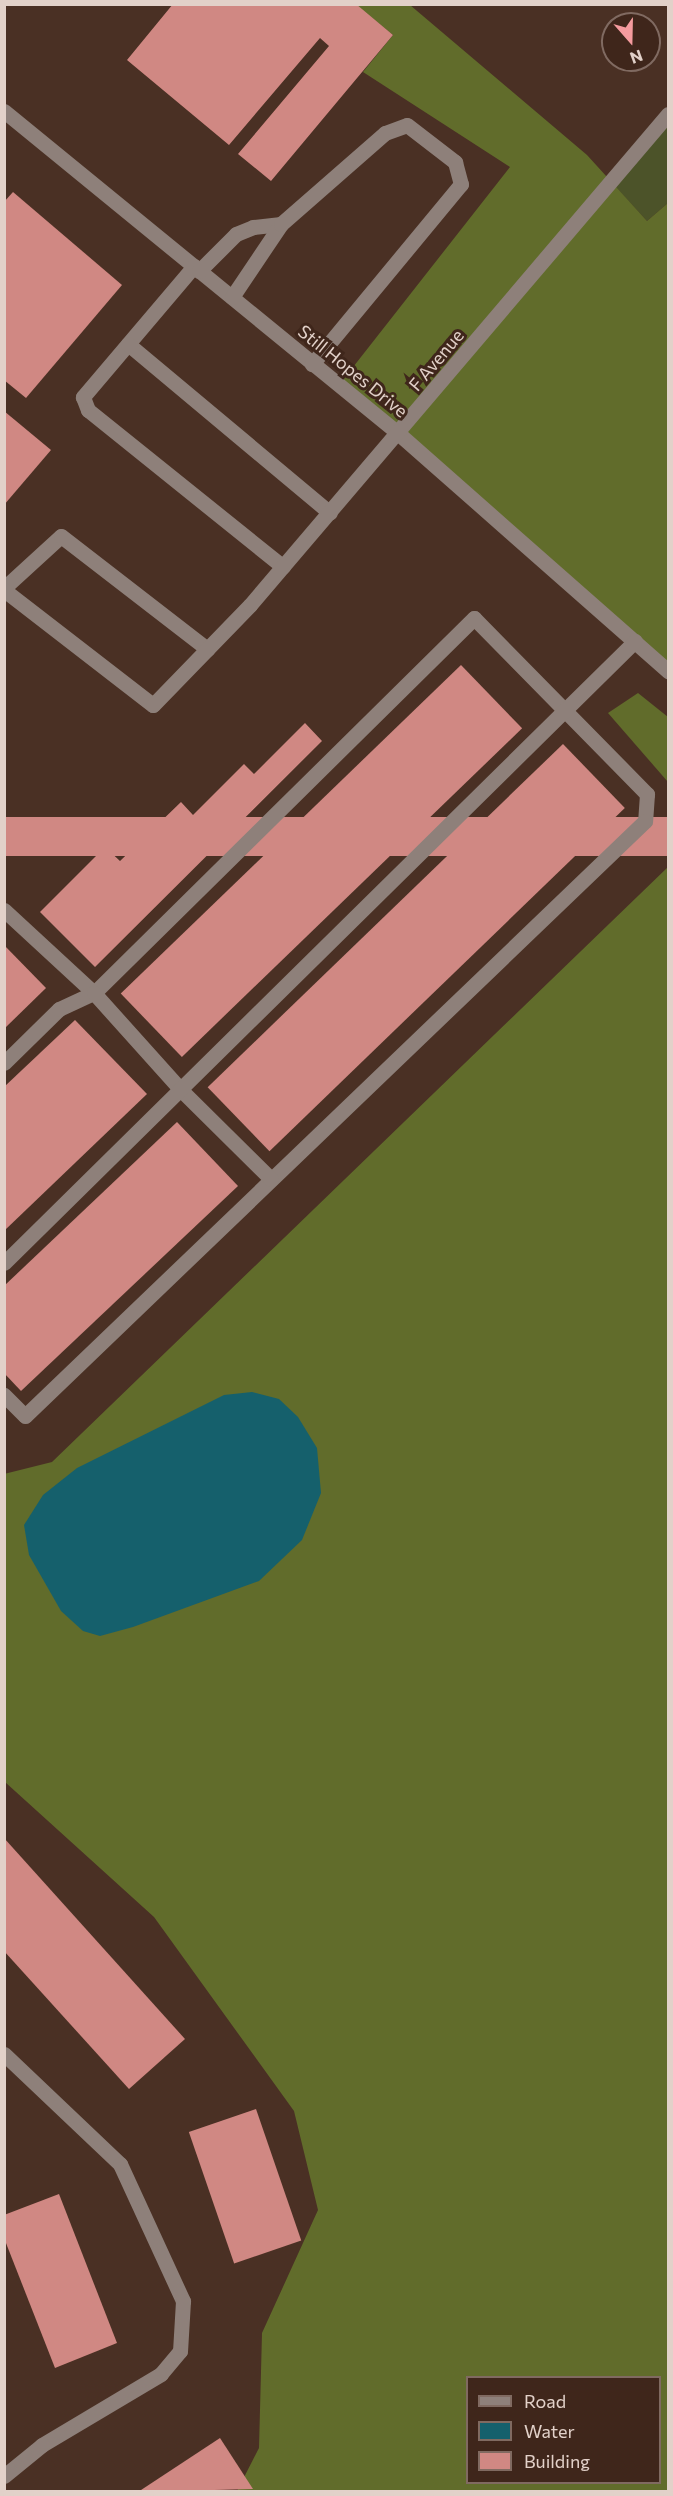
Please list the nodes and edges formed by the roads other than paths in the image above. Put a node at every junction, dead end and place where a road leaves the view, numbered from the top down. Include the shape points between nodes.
1 (4, 111) edge
2 (669, 114) edge
3 (281, 224) junction
4 (197, 269) junction
5 (232, 297) junction
6 (128, 344) junction
7 (312, 364) junction
8 (399, 434) junction
9 (330, 513) junction
10 (283, 567) junction
11 (4, 589) edge
12 (635, 641) junction
13 (207, 649) junction
14 (669, 671) edge
15 (565, 710) junction
16 (4, 910) edge
17 (93, 993) junction
18 (4, 1064) edge
19 (180, 1089) junction
20 (271, 1179) junction
21 (4, 1263) edge
22 (4, 1395) edge
23 (4, 2054) edge
24 (4, 2476) edge

1 - 4 street, Still Hopes Drive
2 - 8 street, F Avenue
3 - 4 street via 253,227 236,234
3 - 5 street
3 - 7 street via 385,133 407,125 455,162 460,184
4 - 5 street, Still Hopes Drive
4 - 6 street
5 - 7 street, Still Hopes Drive
6 - 9 street
6 - 10 street via 83,397 88,410
7 - 8 street, Still Hopes Drive
8 - 9 street, F Avenue
8 - 12 street, Still Hopes Drive
9 - 10 street, F Avenue
10 - 13 street, F Avenue
11 - 13 street via 61,536
11 - 13 street, F Avenue via 153,705
12 - 14 street, Still Hopes Drive
12 - 15 street
15 - 17 street via 474,618
15 - 19 street
15 - 20 street via 647,794 645,821
16 - 17 street
17 - 18 street via 59,1009
17 - 19 street
19 - 20 street
19 - 21 street
20 - 22 street via 25,1416
23 - 24 street via 120,2164 183,2301 180,2351 161,2374 42,2445

